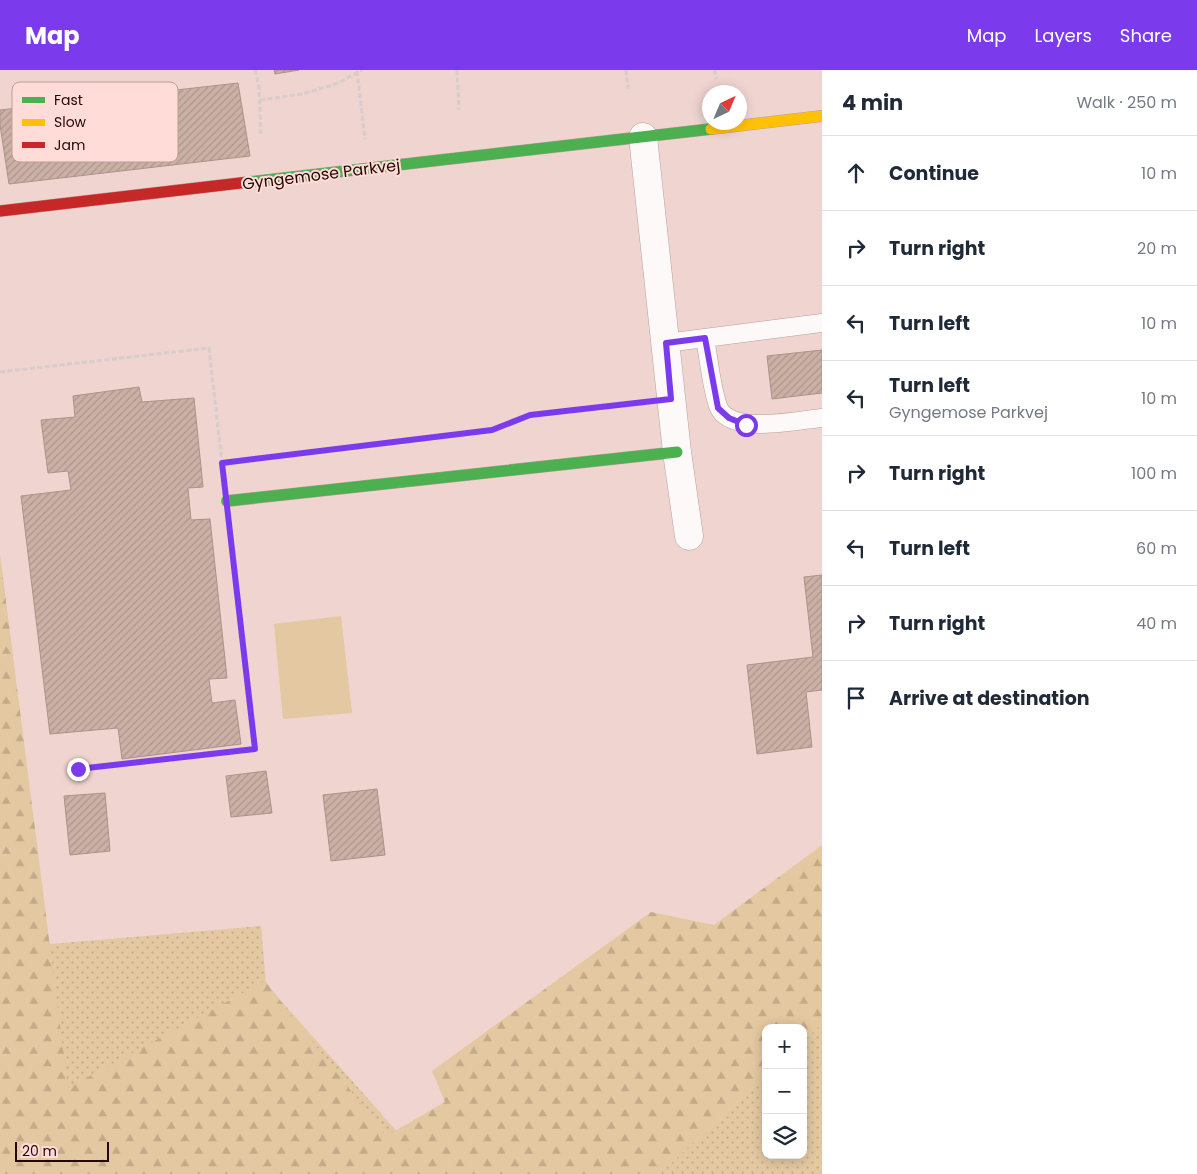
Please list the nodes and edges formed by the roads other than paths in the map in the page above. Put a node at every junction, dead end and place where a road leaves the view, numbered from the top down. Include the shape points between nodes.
1 (822, 116) edge
2 (643, 137) junction
3 (0, 211) edge
4 (822, 323) edge
5 (705, 338) junction
6 (666, 343) junction
7 (822, 418) edge
8 (677, 452) junction
9 (227, 501) road end
10 (689, 536) dead end

1 - 2 street, Gyngemose Parkvej
2 - 3 street, Gyngemose Parkvej
2 - 6 street
4 - 5 lane
5 - 6 lane
5 - 7 lane via 718,408 729,418 746,425
6 - 8 street
8 - 9 street
8 - 10 street

